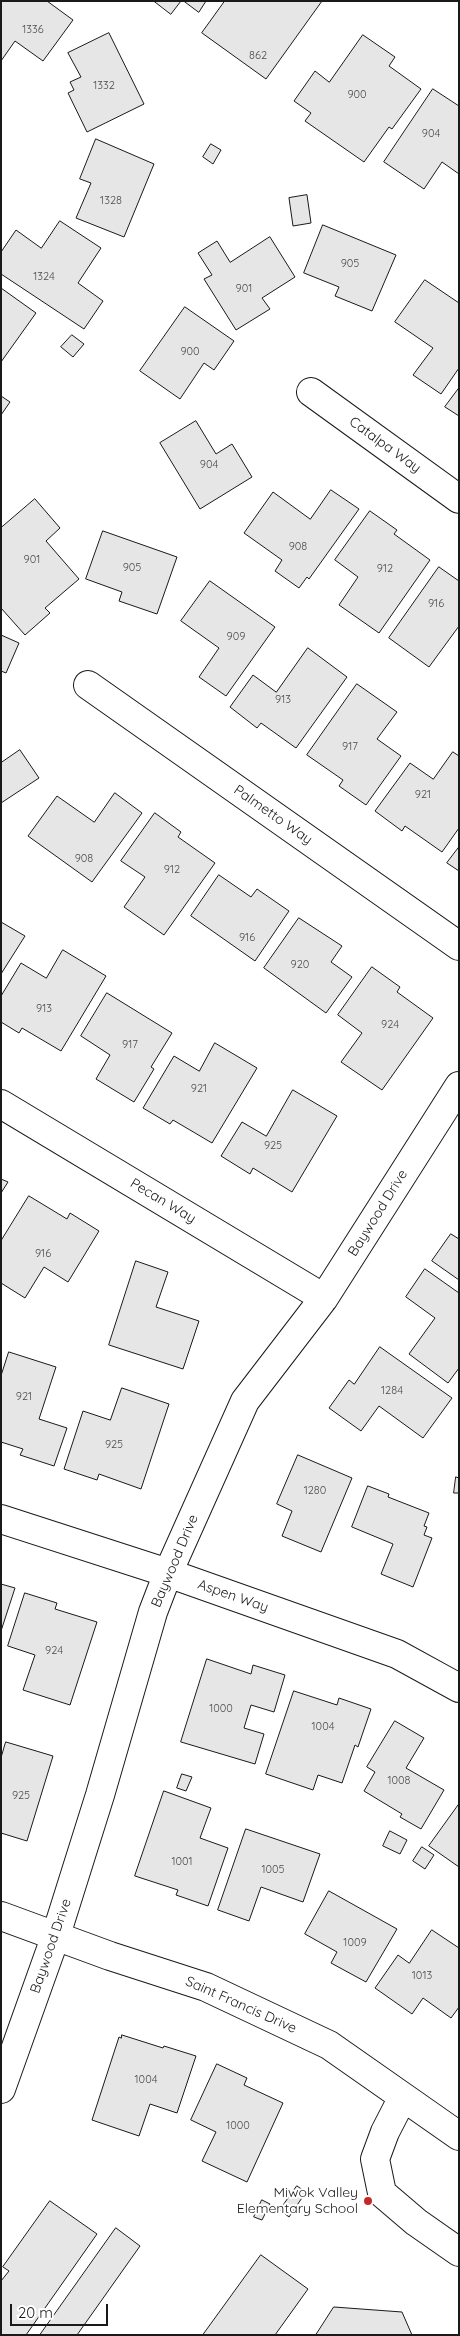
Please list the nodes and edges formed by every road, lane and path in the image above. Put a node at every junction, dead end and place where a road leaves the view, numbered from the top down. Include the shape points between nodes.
1 (311, 392) dead end
2 (459, 499) edge
3 (88, 685) dead end
4 (459, 946) edge
5 (459, 1086) edge
6 (1, 1104) edge
7 (324, 1298) junction
8 (1, 1520) edge
9 (168, 1573) junction
10 (459, 1688) edge
11 (1, 1916) edge
12 (56, 1935) junction
13 (1, 2089) edge
14 (403, 2097) junction
15 (459, 2136) edge
16 (459, 2252) edge

1 - 2 street, Catalpa Way
3 - 4 street, Palmetto Way
5 - 7 street, Baywood Drive
6 - 7 street, Pecan Way
7 - 9 street, Baywood Drive via 245,1402
8 - 9 street, Aspen Way
9 - 10 street, Aspen Way via 397,1654
9 - 12 street, Baywood Drive via 153,1612
11 - 12 street, Saint Francis Drive
12 - 13 street, Baywood Drive
12 - 14 street, Saint Francis Drive via 214,1991 329,2045
14 - 15 street, Saint Francis Drive
14 - 16 street via 375,2159 382,2193

